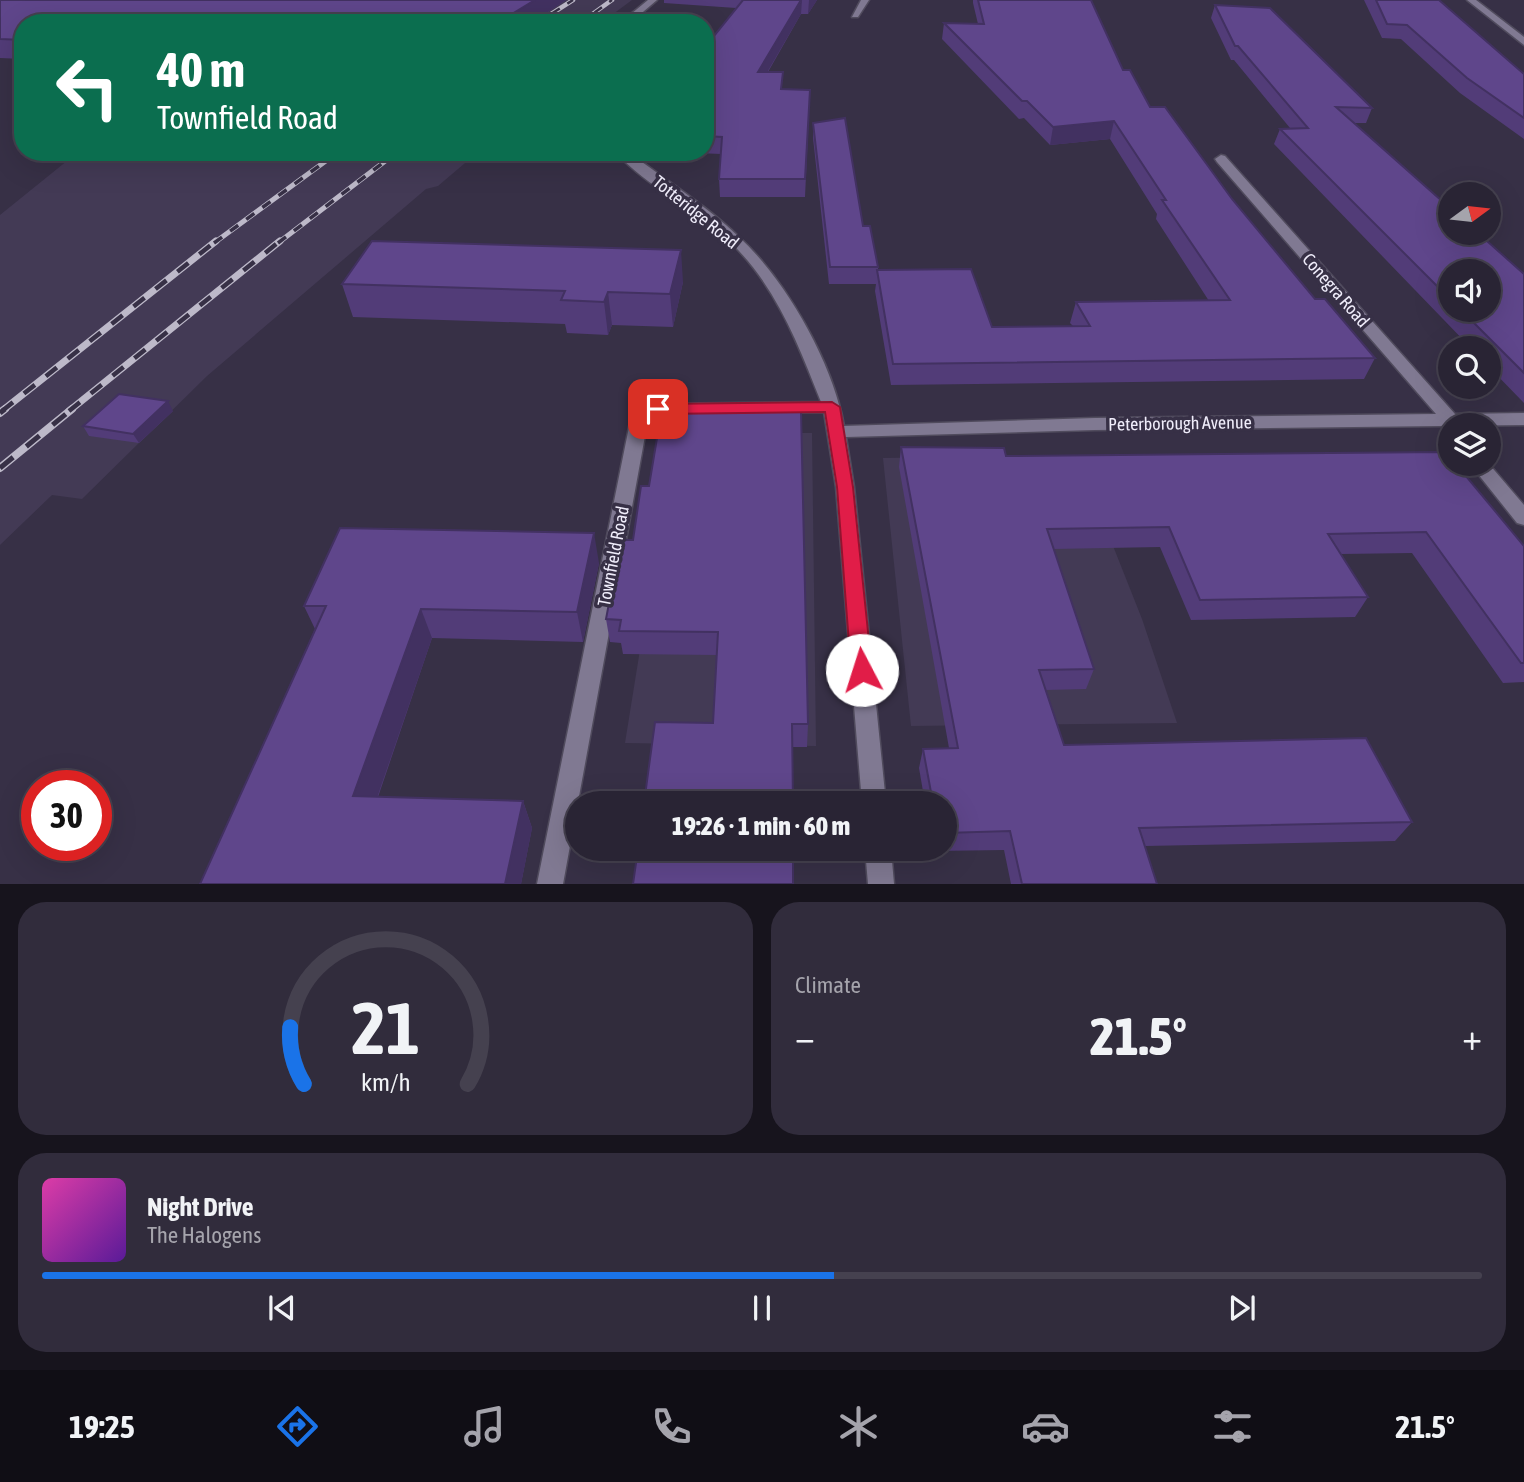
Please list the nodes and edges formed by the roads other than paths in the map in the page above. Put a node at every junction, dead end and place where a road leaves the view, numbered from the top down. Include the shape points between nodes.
1 (653, 0) edge
2 (865, 0) edge
3 (1471, 0) edge
4 (635, 14) edge
5 (855, 15) dead end
6 (1524, 43) edge
7 (1221, 159) dead end
8 (633, 161) edge
9 (832, 407) junction
10 (1439, 413) edge
11 (1524, 419) edge
12 (1501, 421) edge
13 (1438, 424) edge
14 (837, 432) junction
15 (1489, 476) edge
16 (1524, 518) edge
17 (873, 791) edge
18 (879, 861) edge
19 (550, 884) edge
20 (881, 884) edge

1 - 4 street
2 - 5 street
3 - 6 street
7 - 10 street, Conegra Road
8 - 9 street, Totteridge Road via 734,239 769,278 801,331
9 - 14 street, Totteridge Road
9 - 19 street, Townfield Road via 658,409 639,422
11 - 12 street, Peterborough Avenue
13 - 14 street, Peterborough Avenue via 1095,424
14 - 17 street, Totteridge Road
15 - 16 street
18 - 20 street

